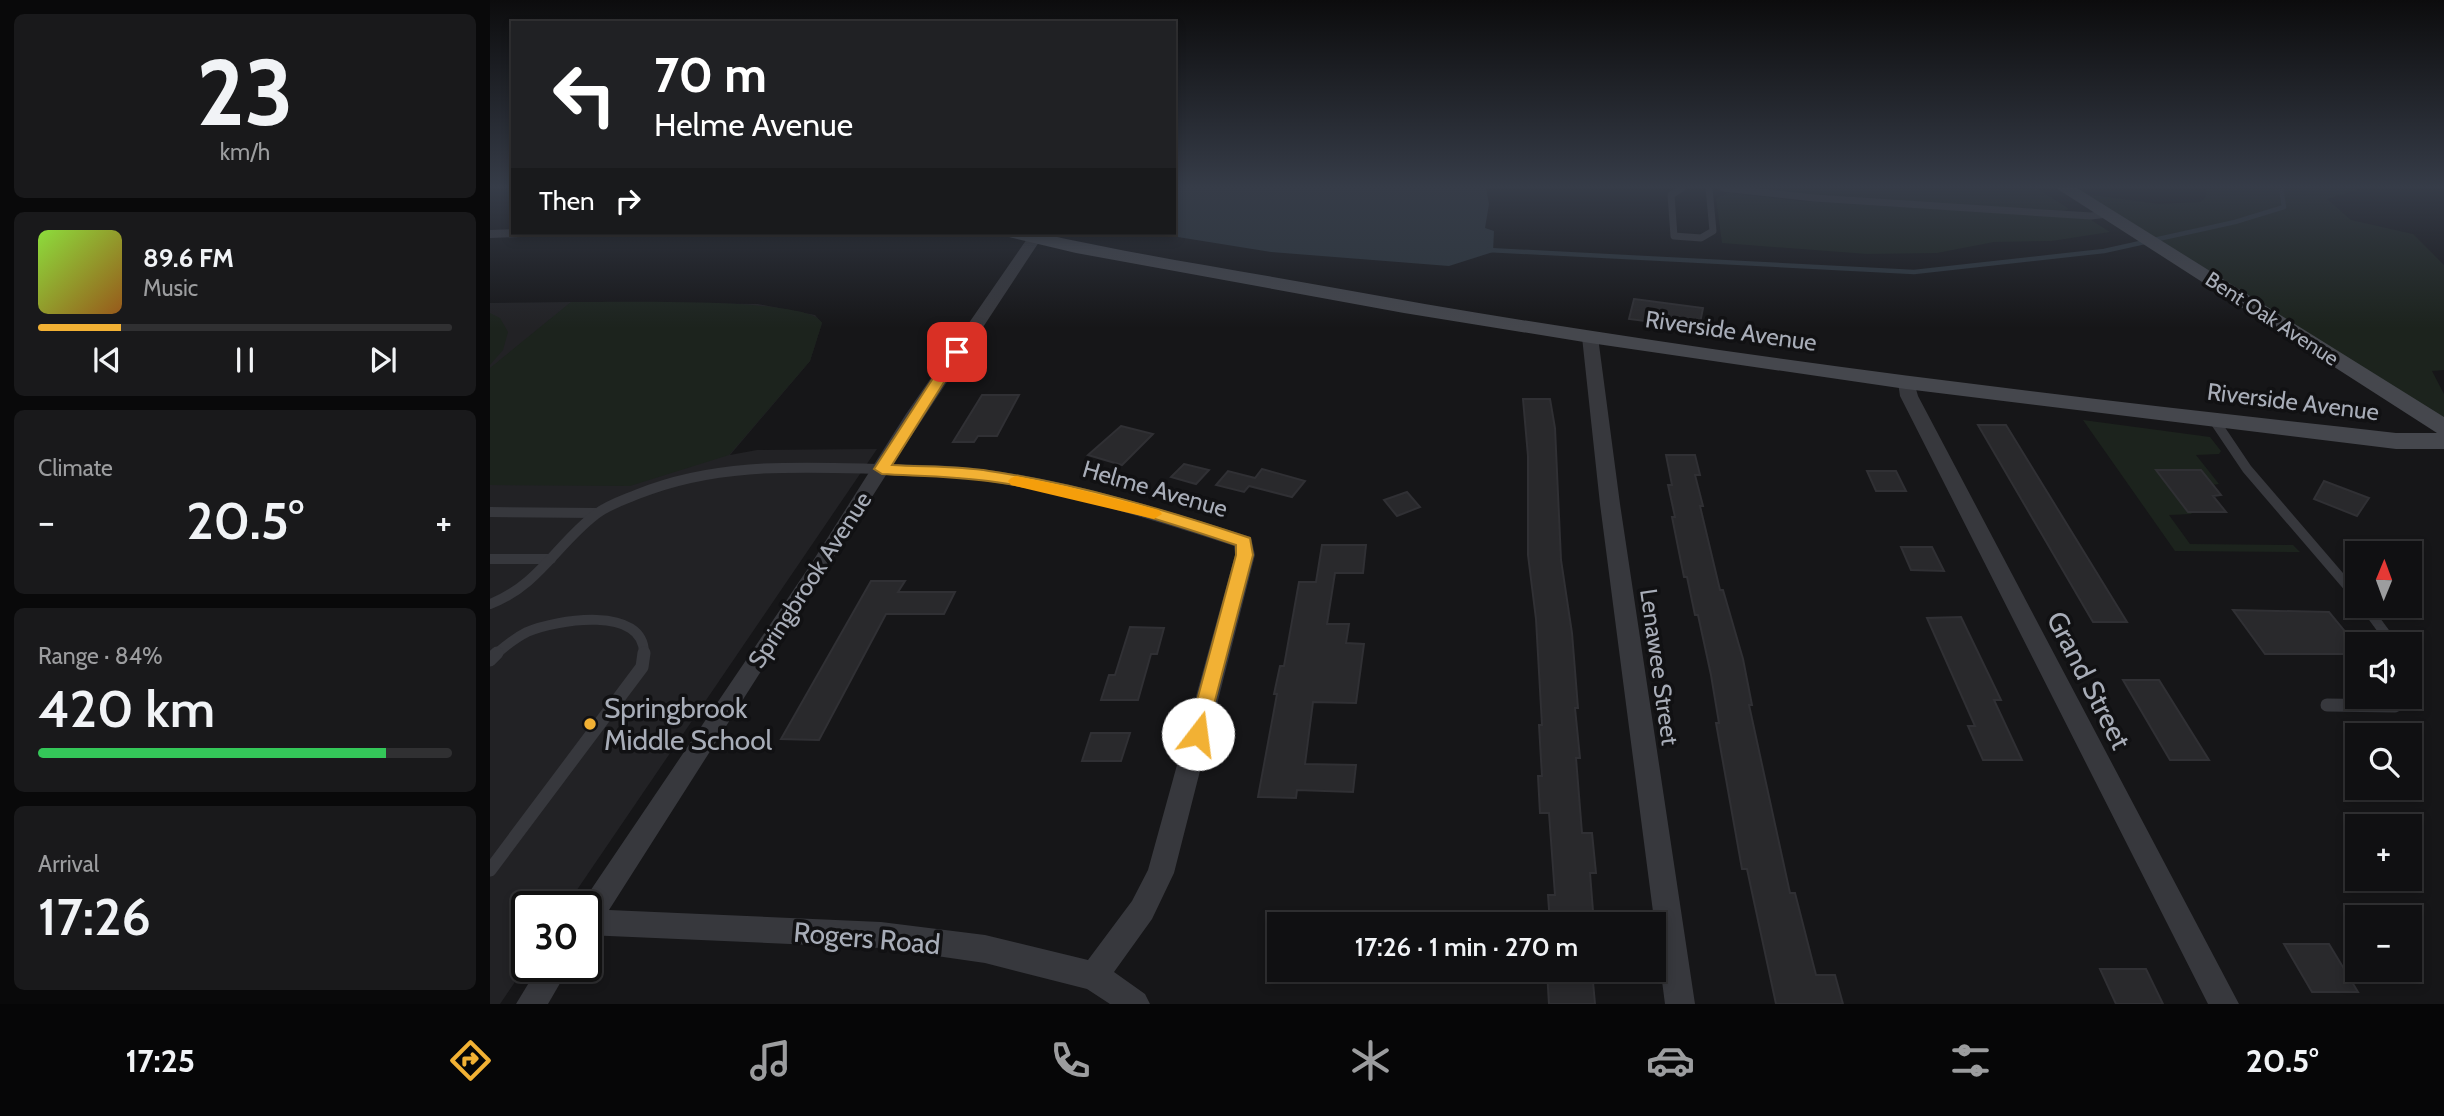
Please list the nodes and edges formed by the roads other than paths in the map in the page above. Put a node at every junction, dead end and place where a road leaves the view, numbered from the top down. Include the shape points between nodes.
1 (1674, 235) edge
2 (1706, 235) edge
3 (2140, 235) edge
4 (1025, 236) edge
5 (1590, 338) junction
6 (1906, 382) junction
7 (2214, 419) junction
8 (2444, 428) edge
9 (2444, 441) edge
10 (882, 469) junction
11 (490, 512) edge
12 (596, 513) junction
13 (490, 559) edge
14 (551, 559) junction
15 (2345, 583) edge
16 (490, 604) edge
17 (490, 660) edge
18 (2327, 705) dead end
19 (2345, 705) edge
20 (490, 870) edge
21 (602, 898) edge
22 (602, 923) edge
23 (1094, 976) junction
24 (545, 982) edge
25 (531, 1004) edge
26 (1135, 1004) edge
27 (1680, 1004) edge
28 (2224, 1004) edge

1 - 2 lane
3 - 8 street, Bent Oak Avenue
4 - 5 street, Riverside Avenue
4 - 10 street, Springbrook Avenue
5 - 6 street, Riverside Avenue
5 - 27 street, Lenawee Street
6 - 7 street, Riverside Avenue
6 - 28 street, Grand Street via 1915,409
7 - 9 street, Riverside Avenue via 2368,438
7 - 15 lane via 2248,469
10 - 12 lane via 723,469 678,478
10 - 21 street, Springbrook Avenue
10 - 23 street, Helme Avenue via 988,476 1065,491 1244,542 1245,555 1161,873 1142,910
11 - 12 lane
12 - 14 lane
13 - 14 lane
14 - 16 lane via 523,589
17 - 20 lane via 530,631 587,620 626,625 640,636 645,649 642,667
18 - 19 lane
22 - 23 street, Rogers Road via 881,936 985,949
23 - 26 street, Rogers Road
24 - 25 street

